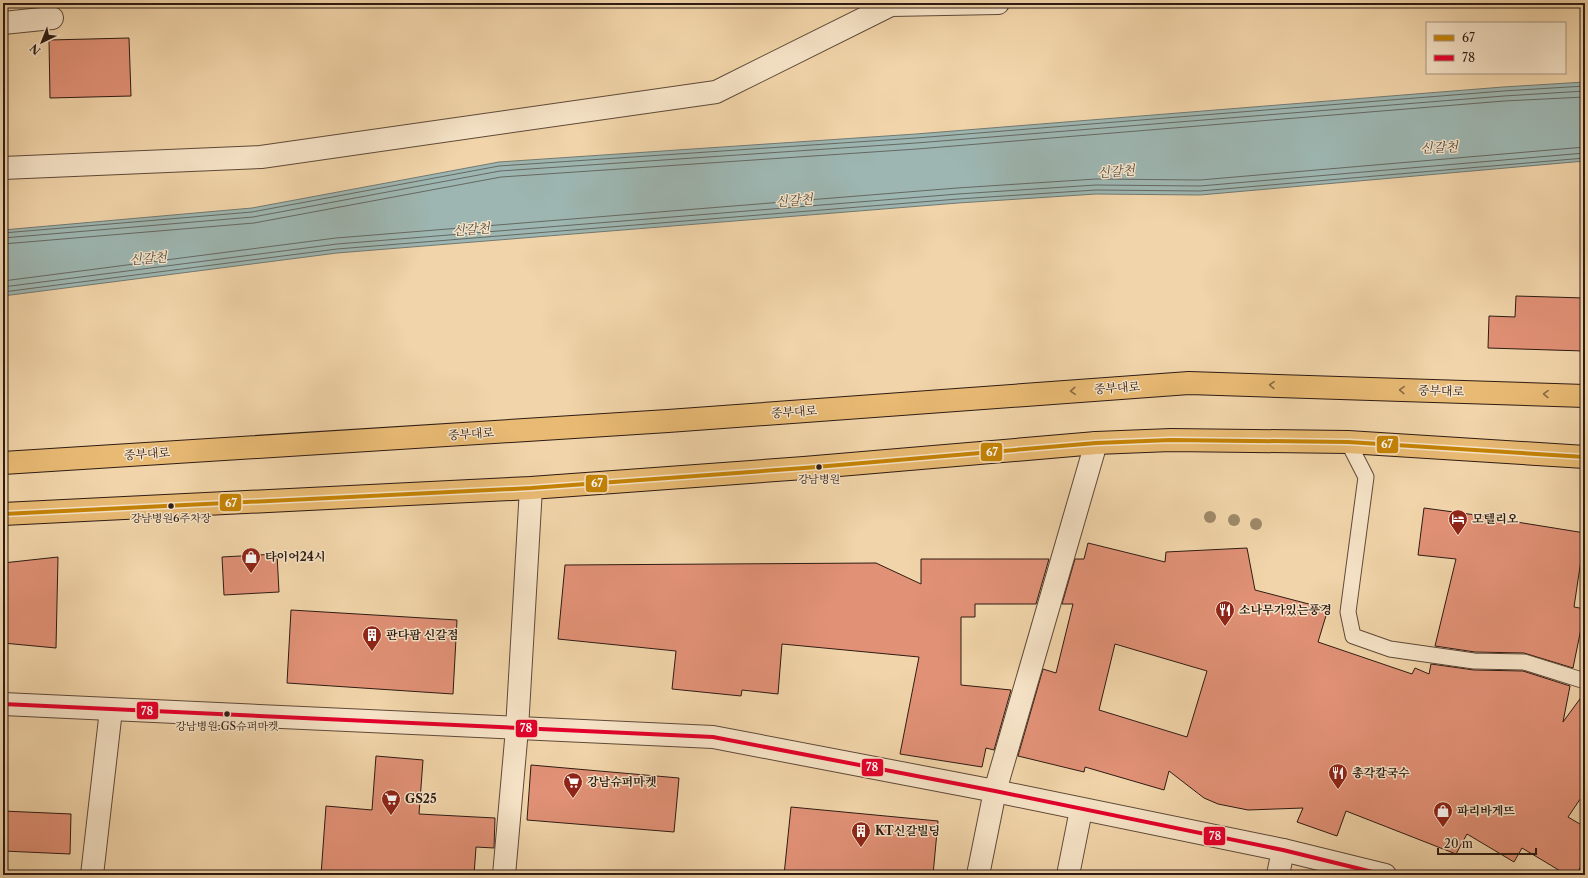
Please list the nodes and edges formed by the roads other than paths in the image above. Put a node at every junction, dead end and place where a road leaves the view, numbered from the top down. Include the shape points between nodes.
1 (998, 3) edge
2 (52, 18) dead end
3 (3, 23) edge
4 (3, 168) edge
5 (1585, 396) edge
6 (1348, 442) junction
7 (1096, 443) junction
8 (1585, 457) edge
9 (3, 463) edge
10 (531, 488) junction
11 (3, 514) edge
12 (1585, 681) edge
13 (3, 704) edge
14 (111, 710) junction
15 (517, 729) junction
16 (995, 791) junction
17 (1081, 810) junction
18 (1284, 850) junction
19 (92, 875) edge
20 (504, 875) edge
21 (978, 875) edge
22 (1068, 875) edge
23 (1278, 875) edge
24 (1385, 875) edge

1 - 4 street via 891,5 716,92 261,157
2 - 3 street
5 -> 9 main road, 중부대로 via 1189,383 668,421
6 - 7 main road via 1171,440
6 - 8 main road
6 - 12 lane via 1366,477 1348,612 1353,636 1390,649 1474,661 1524,662
7 - 10 main road
7 - 16 street
10 - 11 main road
10 - 15 street
13 - 14 street
14 - 15 street
14 - 19 street
15 - 16 street via 713,737
15 - 20 street
16 - 17 street
16 - 21 street
17 - 18 street
17 - 22 street
18 - 23 street
18 - 24 street

